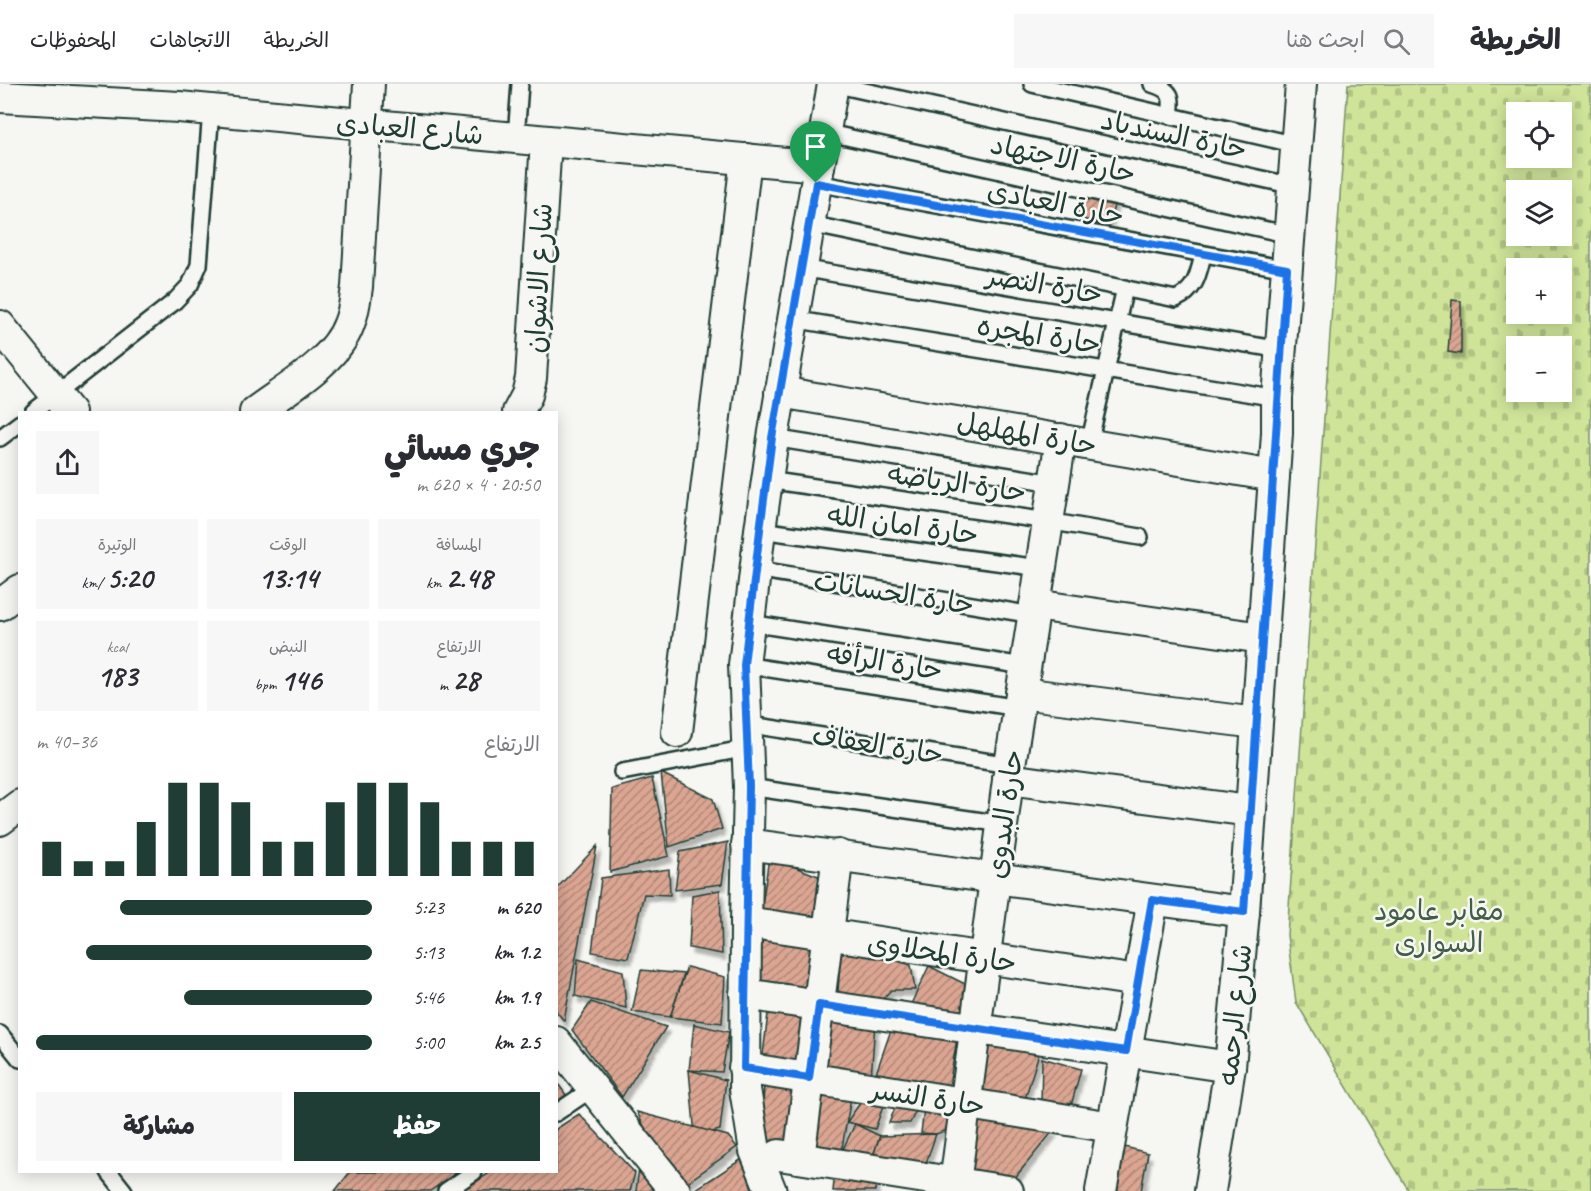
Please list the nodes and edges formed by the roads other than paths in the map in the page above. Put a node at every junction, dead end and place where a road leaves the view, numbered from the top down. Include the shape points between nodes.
1 (369, 84) edge
2 (520, 84) edge
3 (833, 84) edge
4 (1032, 84) edge
5 (1152, 84) edge
6 (1301, 84) edge
7 (180, 95) edge
8 (0, 97) edge
9 (211, 110) junction
10 (1170, 116) junction
11 (367, 124) junction
12 (824, 132) junction
13 (516, 138) junction
14 (546, 141) junction
15 (1296, 145) junction
16 (746, 159) junction
17 (818, 174) junction
18 (1294, 186) junction
19 (809, 224) junction
20 (1290, 235) junction
21 (1203, 255) junction
22 (801, 268) junction
23 (1287, 269) junction
24 (1125, 288) junction
25 (792, 319) junction
26 (1116, 322) junction
27 (0, 326) edge
28 (1281, 350) junction
29 (1105, 371) junction
30 (780, 392) junction
31 (1277, 398) junction
32 (53, 407) edge
33 (256, 411) edge
34 (519, 411) edge
35 (18, 424) edge
36 (0, 438) edge
37 (772, 438) junction
38 (1075, 441) junction
39 (1274, 476) junction
40 (767, 480) junction
41 (1054, 483) junction
42 (1048, 521) junction
43 (760, 530) junction
44 (1140, 537) dead end
45 (1040, 568) junction
46 (755, 569) junction
47 (18, 592) edge
48 (0, 605) edge
49 (1034, 610) junction
50 (749, 622) junction
51 (1262, 638) junction
52 (744, 665) junction
53 (1022, 689) junction
54 (1256, 723) junction
55 (677, 732) dead end
56 (747, 736) junction
57 (622, 772) dead end
58 (1009, 772) junction
59 (749, 786) junction
60 (18, 806) edge
61 (1250, 811) junction
62 (0, 820) edge
63 (1003, 824) junction
64 (747, 844) junction
65 (838, 855) junction
66 (995, 878) junction
67 (1152, 900) junction
68 (1244, 912) junction
69 (746, 922) junction
70 (828, 935) junction
71 (984, 958) junction
72 (1138, 981) junction
73 (745, 994) junction
74 (819, 1005) junction
75 (975, 1029) junction
76 (0, 1034) edge
77 (558, 1044) edge
78 (1126, 1051) junction
79 (18, 1056) edge
80 (1230, 1067) junction
81 (744, 1068) junction
82 (809, 1078) junction
83 (593, 1088) junction
84 (965, 1103) junction
85 (558, 1112) edge
86 (1112, 1127) junction
87 (755, 1151) junction
88 (799, 1158) junction
89 (110, 1173) edge
90 (473, 1173) edge
91 (955, 1187) edge
92 (124, 1191) edge
93 (446, 1191) edge
94 (675, 1191) edge
95 (771, 1191) edge
96 (1008, 1191) edge
97 (1101, 1191) edge
98 (1210, 1191) edge

1 - 11 street
2 - 13 lane
3 - 12 street
3 - 18 lane, حارة السندباد
4 - 10 lane
5 - 10 lane via 1172,100
6 - 15 street, شارع الرحمه
7 - 8 street, شارع العبادى
7 - 9 street, شارع العبادى
9 - 11 street, شارع العبادى
9 - 32 lane via 199,265 190,285
10 - 15 lane
11 - 13 street, شارع العبادى
11 - 33 street via 357,287 349,326 322,363
12 - 17 street
12 - 20 lane, حارة الاجتهاد
13 - 14 street, شارع العبادى
14 - 16 street, شارع العبادى
14 - 34 street, شارع الاشوان via 531,378
15 - 18 street, شارع الرحمه
16 - 17 street, شارع العبادى
16 - 55 street
17 - 19 street
17 - 21 lane, حارة العبادى
18 - 20 street, شارع الرحمه
19 - 22 street
19 - 24 lane
20 - 23 street, شارع الرحمه
21 - 23 lane, حارة العبادى
21 - 24 lane via 1195,284 1176,299
22 - 25 street
22 - 26 lane, حارة النصر
23 - 28 street, شارع الرحمه
24 - 26 lane
25 - 29 lane, حارة المجره
25 - 30 street
26 - 28 lane, حارة النصر
26 - 29 lane
27 - 32 street
28 - 31 street, شارع الرحمه
29 - 31 lane, حارة المجره
29 - 38 lane
30 - 37 street
30 - 38 street, حارة المهلهل
31 - 39 street, شارع الرحمه
35 - 36 lane
37 - 40 street
37 - 41 lane
38 - 39 street, حارة المهلهل
38 - 41 street, حارة البدوى
39 - 51 street, شارع الرحمه
40 - 42 lane, حارة الرياضه
40 - 43 street
41 - 42 street, حارة البدوى
42 - 44 lane, حارة الرياضه
42 - 45 street, حارة البدوى
43 - 45 lane, حارة امان الله
43 - 46 street
45 - 49 street, حارة البدوى
46 - 49 lane, حارة الحسانات
46 - 50 street
47 - 48 street
49 - 51 street, حارة الحسانات
49 - 53 street, حارة البدوى
50 - 52 street
50 - 53 lane
51 - 54 street, شارع الرحمه
52 - 53 lane, حارة الرأفه
52 - 56 street
53 - 54 street
53 - 58 street, حارة البدوى
54 - 61 street, شارع الرحمه
56 - 57 lane, حارة العفاف
56 - 58 lane, حارة العفاف
56 - 59 street
58 - 61 street, حارة العفاف
58 - 63 street, حارة البدوى
59 - 63 lane
59 - 64 street
60 - 62 street
61 - 68 street, شارع الرحمه
63 - 66 street, حارة البدوى
64 - 65 street
64 - 69 street
65 - 66 street
65 - 70 street
66 - 67 street
66 - 71 street, حارة البدوى
67 - 68 street
67 - 72 street
68 - 80 street, شارع الرحمه
69 - 70 street, حارة المحلاوى
69 - 73 street
70 - 71 street, حارة المحلاوى
70 - 74 street
71 - 72 street, حارة المحلاوى
71 - 75 street, حارة البدوى
72 - 78 street
73 - 74 street
73 - 81 street
74 - 75 street
74 - 82 street
75 - 78 street
75 - 84 street, حارة البدوى
76 - 79 lane
77 - 83 street
78 - 80 street
78 - 86 street
80 - 98 street, شارع الرحمه
81 - 82 street, حارة النسر
81 - 87 street
82 - 84 street, حارة النسر
82 - 88 street
83 - 85 lane
83 - 94 street
84 - 86 street, حارة النسر
84 - 91 street, حارة البدوى
86 - 97 street
87 - 88 street
87 - 95 street
88 - 91 street
89 - 92 lane
90 - 93 lane
91 - 96 street

